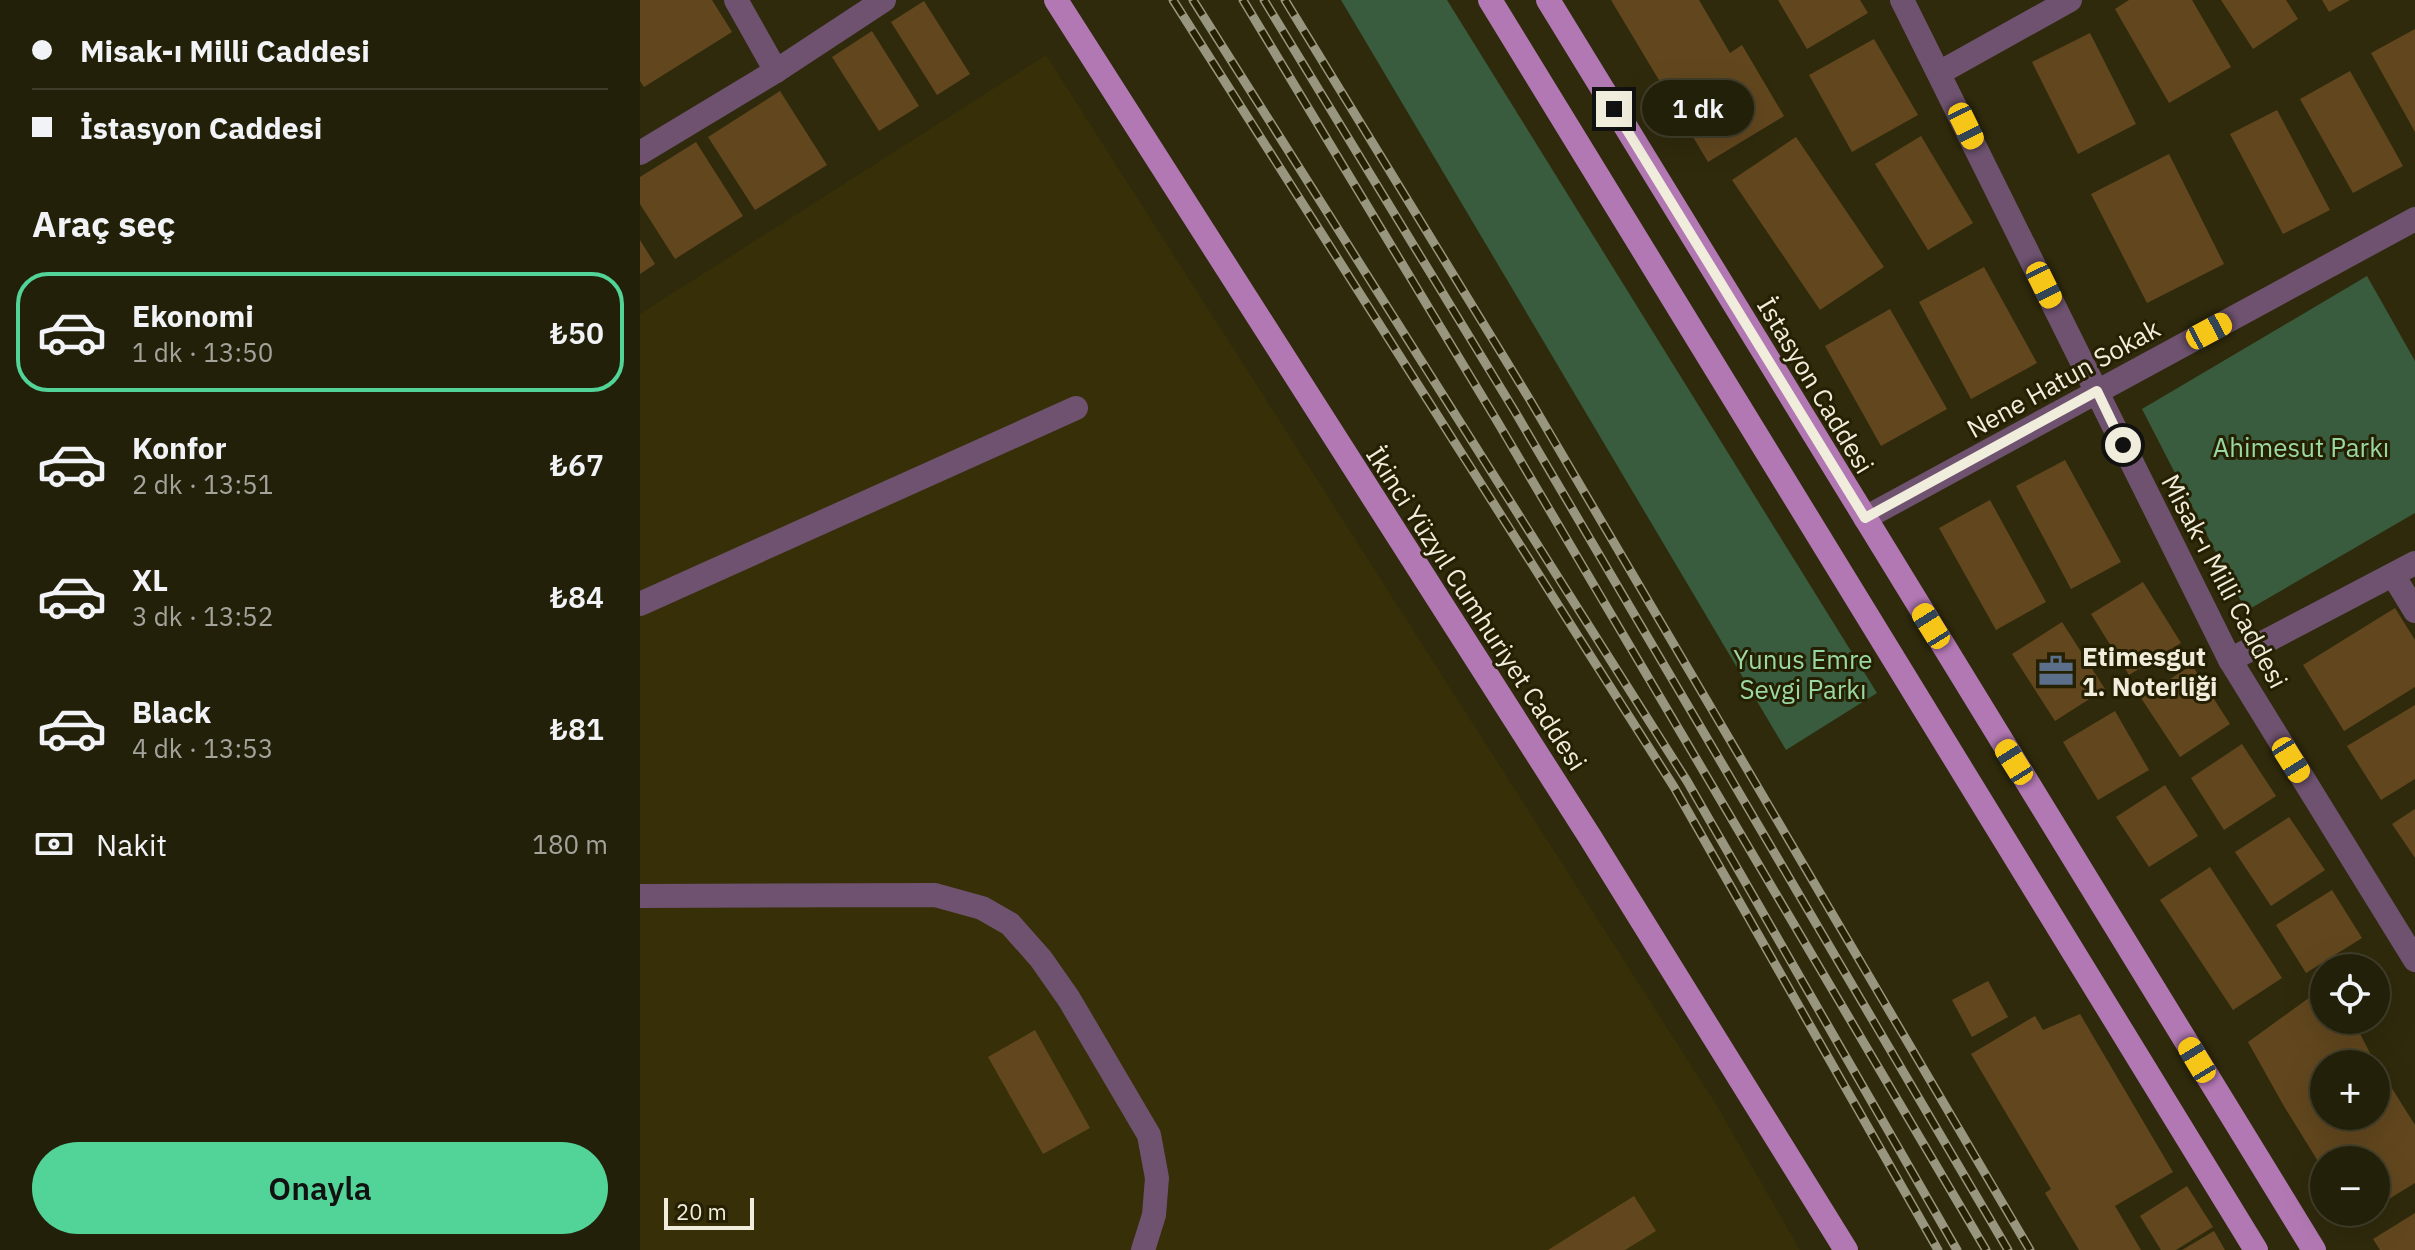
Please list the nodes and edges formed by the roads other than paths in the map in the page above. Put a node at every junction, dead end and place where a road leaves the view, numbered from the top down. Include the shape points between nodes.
1 (736, 0) edge
2 (884, 0) edge
3 (1056, 0) edge
4 (1490, 0) edge
5 (1548, 0) edge
6 (1902, 0) edge
7 (2070, 0) edge
8 (776, 71) junction
9 (1939, 73) junction
10 (640, 153) edge
11 (2415, 219) edge
12 (2097, 391) junction
13 (1076, 408) dead end
14 (1865, 518) junction
15 (2415, 563) edge
16 (2393, 575) junction
17 (640, 604) edge
18 (2415, 611) edge
19 (2230, 660) junction
20 (640, 896) edge
21 (2415, 960) edge
22 (1143, 1250) edge
23 (1846, 1250) edge
24 (2256, 1250) edge
25 (2314, 1250) edge

1 - 8 street
2 - 8 street
3 - 23 main road, İkinci Yüzyıl Cumhuriyet Caddesi via 1590,837
4 - 24 main road
5 - 14 main road, İstasyon Caddesi
6 - 9 street, Misak-ı Milli Caddesi
7 - 9 street
8 - 10 street
9 - 12 street, Misak-ı Milli Caddesi
11 - 12 street, Nene Hatun Sokak
12 - 14 street, Nene Hatun Sokak
12 - 19 street, Misak-ı Milli Caddesi
13 - 17 street
14 - 25 main road, İstasyon Caddesi
15 - 16 street
16 - 18 street
16 - 19 street
19 - 21 street, Misak-ı Milli Caddesi
20 - 22 street via 935,895 982,908 1010,924 1069,999 1149,1135 1157,1178 1154,1215

